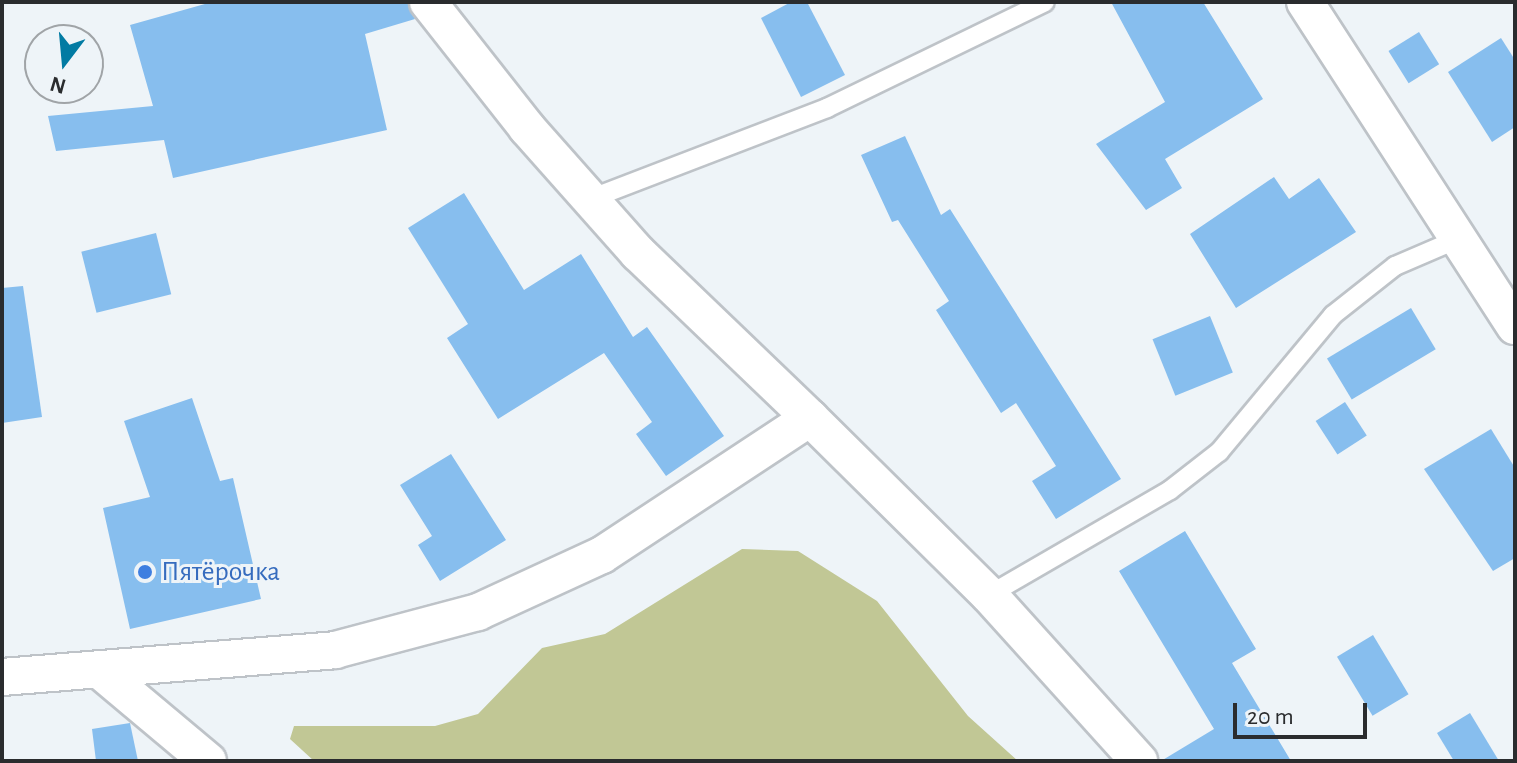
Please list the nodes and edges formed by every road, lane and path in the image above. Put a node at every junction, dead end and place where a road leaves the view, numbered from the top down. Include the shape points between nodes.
1 (428, 2) edge
2 (1045, 2) edge
3 (1305, 2) edge
4 (590, 199) junction
5 (1458, 239) junction
6 (1515, 326) edge
7 (810, 418) junction
8 (989, 595) junction
9 (103, 673) junction
10 (2, 677) edge
11 (208, 761) edge
12 (1139, 761) edge

1 - 4 street
2 - 4 lane via 827,108
3 - 5 street
4 - 7 street
5 - 6 street
5 - 8 lane via 1395,266 1333,315 1219,452 1170,490
7 - 8 street
7 - 9 street via 602,555 478,612 335,650
8 - 12 street
9 - 10 street
9 - 11 street

